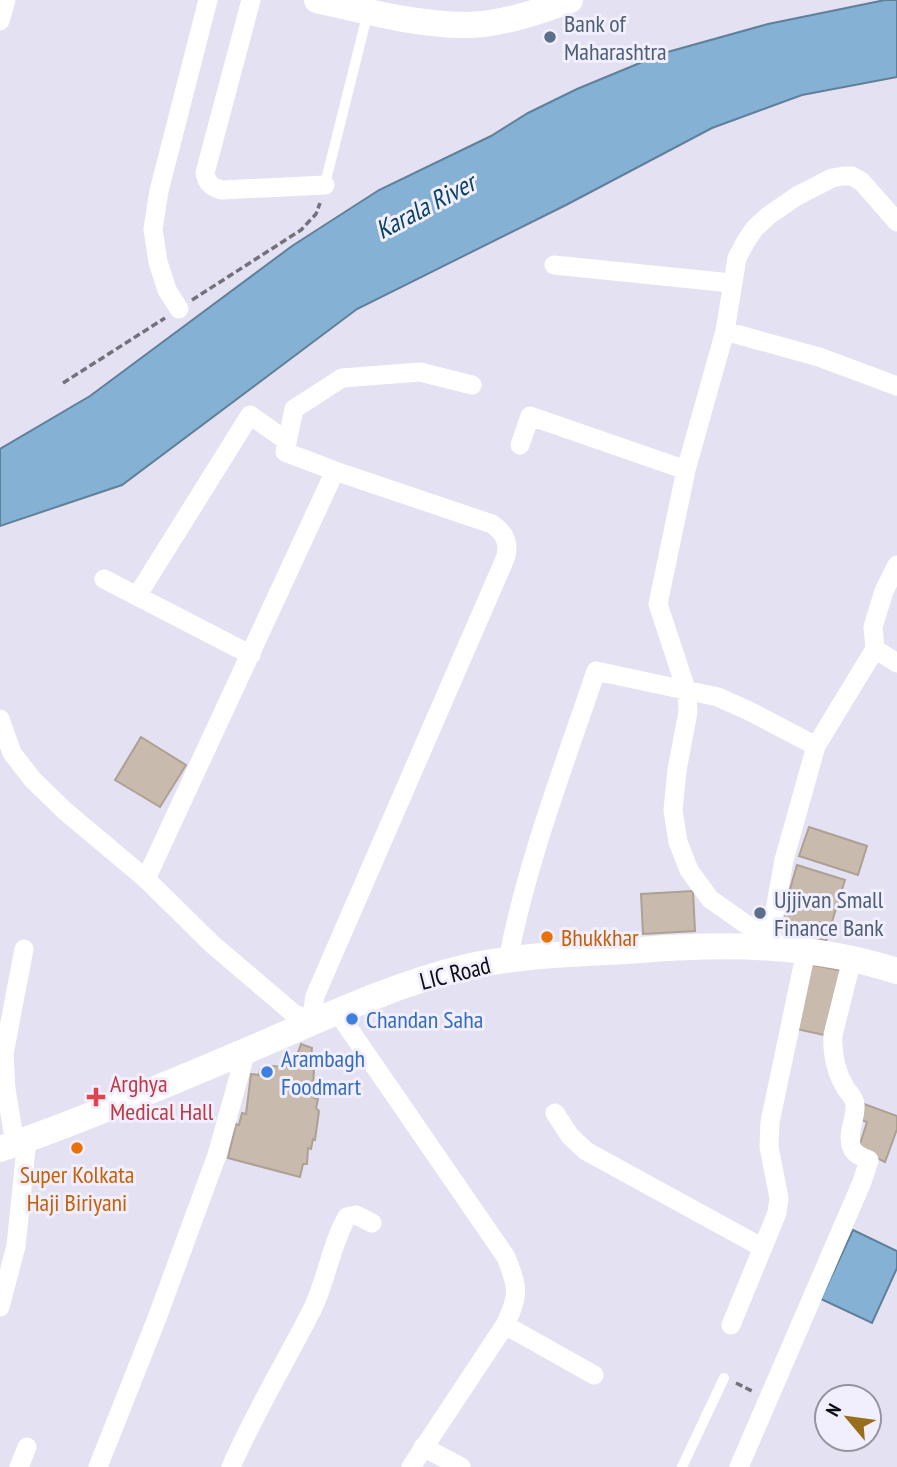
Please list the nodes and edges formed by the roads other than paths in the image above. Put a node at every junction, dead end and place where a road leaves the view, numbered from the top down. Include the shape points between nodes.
1 (6, 0) edge
2 (208, 0) edge
3 (251, 0) edge
4 (317, 0) edge
5 (540, 0) edge
6 (570, 0) edge
7 (363, 5) edge
8 (0, 21) edge
9 (324, 188) joint
10 (897, 222) edge
11 (554, 265) dead end
12 (731, 284) junction
13 (179, 309) road end
14 (725, 331) junction
15 (472, 385) dead end
16 (897, 386) edge
17 (287, 441) junction
18 (520, 445) dead end
19 (686, 470) junction
20 (335, 471) junction
21 (897, 565) edge
22 (104, 579) dead end
23 (136, 596) junction
24 (875, 649) junction
25 (251, 655) junction
26 (897, 663) edge
27 (687, 692) junction
28 (0, 719) edge
29 (816, 746) junction
30 (146, 879) junction
31 (773, 940) junction
32 (24, 949) dead end
33 (806, 951) junction
34 (509, 960) junction
35 (873, 960) edge
36 (897, 971) edge
37 (336, 1010) junction
38 (311, 1022) junction
39 (246, 1051) junction
40 (555, 1112) dead end
41 (14, 1144) edge
42 (372, 1223) dead end
43 (763, 1248) junction
44 (0, 1307) edge
45 (505, 1325) junction
46 (730, 1325) dead end
47 (594, 1376) dead end
48 (724, 1378) road end
49 (27, 1447) dead end
50 (423, 1447) junction
51 (19, 1467) edge
52 (98, 1467) edge
53 (231, 1467) edge
54 (411, 1467) edge
55 (461, 1467) edge
56 (682, 1467) edge
57 (739, 1467) edge

1 - 8 street
2 - 13 street via 153,229 167,290
3 - 9 street via 205,173 207,180 222,190
4 - 7 main road
5 - 7 main road via 466,18
6 - 7 main road via 514,17 465,25
7 - 9 lane
10 - 12 street via 862,182 852,176 832,178 797,196 755,228 737,258
11 - 12 street
12 - 14 street
14 - 16 street via 820,357
14 - 19 street
15 - 17 street via 420,372 342,379 294,409
17 - 20 street via 285,452
17 - 23 street via 250,415
18 - 19 street via 530,416
19 - 27 street via 658,604
20 - 25 street
20 - 38 street via 492,524 503,534 507,552 315,996
21 - 24 street via 873,627
22 - 23 street
23 - 25 street
24 - 26 street
24 - 29 street
25 - 30 street
27 - 29 street via 718,697
27 - 31 street via 673,810 678,842 689,870 710,899
27 - 34 street via 596,671 540,837
28 - 30 street via 12,753 33,780
29 - 31 street via 784,860
30 - 38 street via 212,944 293,1013
31 - 33 main road, LIC Road
31 - 34 main road, LIC Road
32 - 41 street via 4,1054
33 - 35 main road, LIC Road
33 - 43 street via 770,1122 770,1154 779,1198
34 - 37 main road, LIC Road via 463,968
35 - 36 main road, LIC Road
35 - 57 street via 832,1035 834,1062 856,1106 850,1131 852,1147 869,1160
37 - 38 main road, LIC Road
37 - 45 street via 506,1257 516,1284 516,1303
38 - 39 main road, LIC Road
39 - 41 main road, LIC Road
39 - 52 street via 217,1155
40 - 43 street via 586,1151
41 - 44 street via 16,1247
42 - 53 street via 356,1215 347,1217 313,1307
43 - 46 street
45 - 47 street
45 - 50 street
48 - 56 lane
49 - 51 street
50 - 54 street
50 - 55 street

